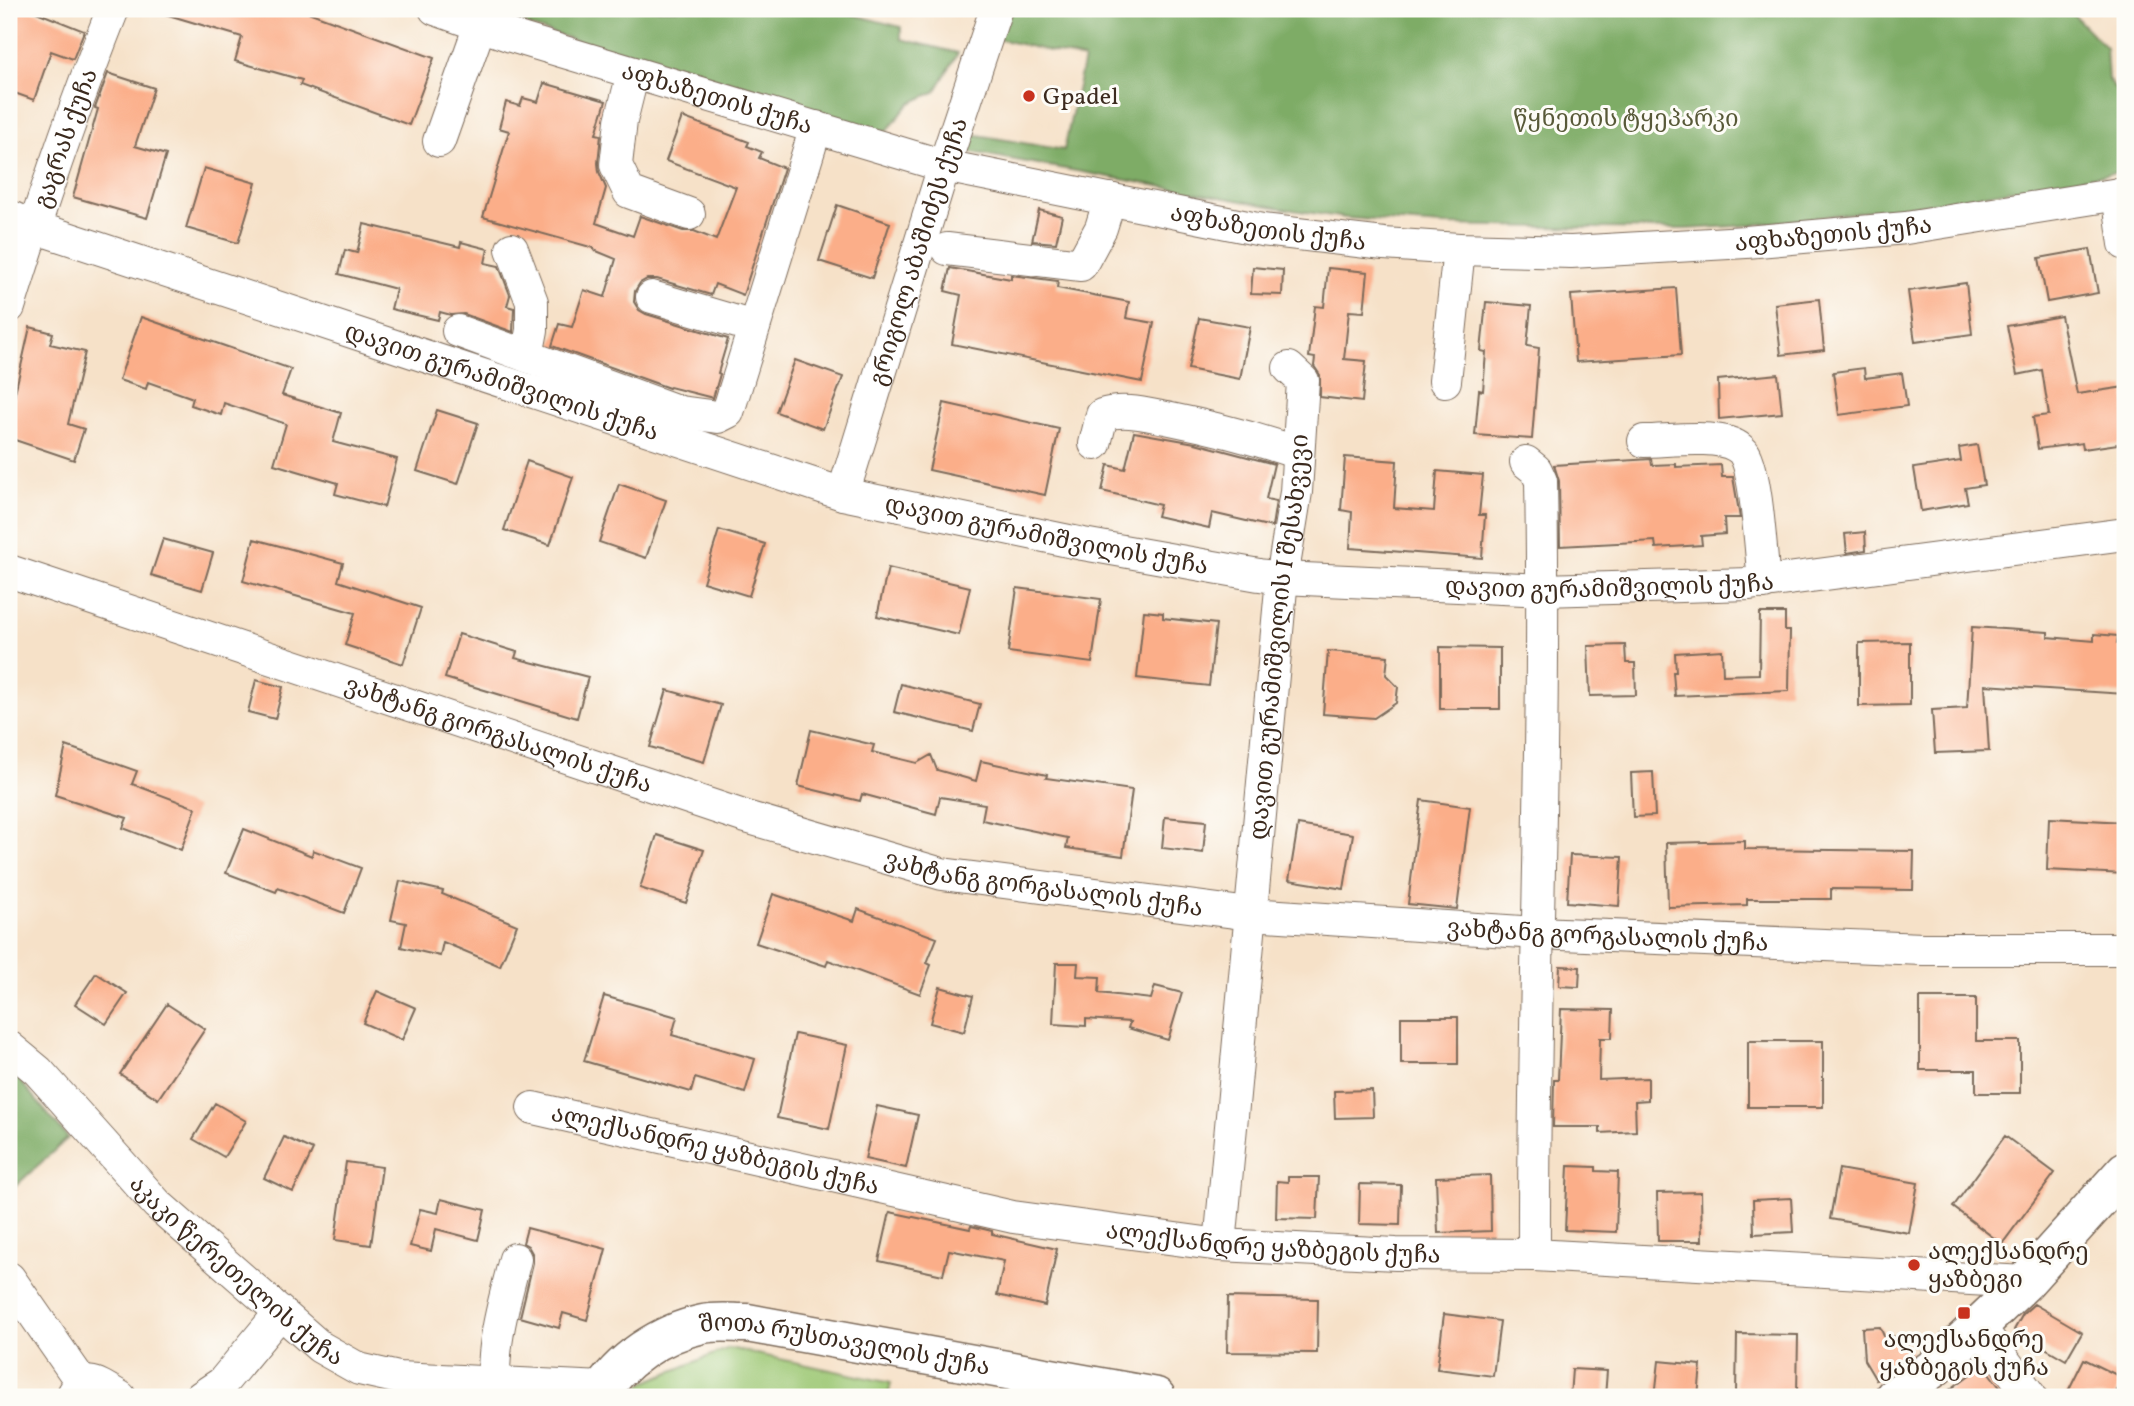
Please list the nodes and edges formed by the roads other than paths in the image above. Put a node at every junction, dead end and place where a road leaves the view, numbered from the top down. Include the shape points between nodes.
1 (113, 9) edge
2 (435, 9) edge
3 (996, 9) edge
4 (480, 25) junction
5 (633, 73) junction
6 (816, 127) junction
7 (439, 141) dead end
8 (944, 166) junction
9 (2122, 194) edge
10 (1110, 199) junction
11 (689, 215) dead end
12 (21, 221) edge
13 (2125, 244) edge
14 (512, 248) dead end
15 (947, 249) dead end
16 (1459, 249) junction
17 (652, 297) dead end
18 (9, 307) edge
19 (754, 327) junction
20 (458, 331) dead end
21 (527, 356) junction
22 (1289, 368) dead end
23 (1445, 381) dead end
24 (1644, 441) dead end
25 (1095, 444) dead end
26 (1298, 453) junction
27 (1526, 462) dead end
28 (843, 494) junction
29 (2125, 534) edge
30 (9, 571) edge
31 (1282, 579) junction
32 (1764, 583) junction
33 (1543, 590) junction
34 (1250, 914) junction
35 (1538, 933) junction
36 (2125, 949) edge
37 (9, 1047) edge
38 (533, 1108) dead end
39 (2125, 1171) edge
40 (1220, 1245) junction
41 (1534, 1255) junction
42 (515, 1259) dead end
43 (2025, 1282) junction
44 (13, 1289) edge
45 (280, 1313) junction
46 (1978, 1325) junction
47 (494, 1383) junction
48 (422, 1389) edge
49 (77, 1390) edge
50 (553, 1392) edge
51 (601, 1393) edge
52 (120, 1397) edge
53 (201, 1397) edge
54 (1156, 1397) edge
55 (1894, 1397) edge
56 (2031, 1397) edge

1 - 12 street, გაგრას ქუჩა
2 - 4 street, აფხაზეთის ქუჩა
3 - 8 street, გრიგოლ აბაშიძეს ქუჩა
4 - 5 street, აფხაზეთის ქუჩა
4 - 7 street
5 - 6 street, აფხაზეთის ქუჩა
5 - 11 street via 616,165 629,192
6 - 8 street, აფხაზეთის ქუჩა
6 - 19 street
8 - 10 street, აფხაზეთის ქუჩა
8 - 28 street, გრიგოლ აბაშიძეს ქუჩა
9 - 13 street
9 - 16 street, აფხაზეთის ქუჩა via 1906,228 1746,242 1571,252
10 - 15 street via 1081,265
10 - 16 street, აფხაზეთის ქუჩა via 1262,230
12 - 18 street, გაგრას ქუჩა
12 - 28 street, დავით გურამიშვილის ქუჩა
14 - 21 street via 532,302
16 - 23 street
17 - 19 street
19 - 21 street via 728,412 718,417 680,412
20 - 21 street
22 - 26 street, დავით გურამიშვილის I შესახვევი via 1303,381
24 - 32 street via 1713,440 1734,444 1744,452 1754,490
25 - 26 street via 1102,415 1115,411 1185,422
26 - 31 street, დავით გურამიშვილის I შესახვევი
27 - 33 street via 1541,481
28 - 31 street, დავით გურამიშვილის ქუჩა
29 - 32 street, დავით გურამიშვილის ქუჩა
30 - 34 street, ვახტანგ გორგასალის ქუჩა via 746,817 942,874
31 - 33 street, დავით გურამიშვილის ქუჩა
31 - 34 street, დავით გურამიშვილის I შესახვევი
32 - 33 street, დავით გურამიშვილის ქუჩა
33 - 35 street
34 - 35 street, ვახტანგ გორგასალის ქუჩა
34 - 40 street, დავით გურამიშვილის I შესახვევი
35 - 36 street, ვახტანგ გორგასალის ქუჩა via 1923,949
35 - 41 street
37 - 45 street, აკაკი წერეთელის ქუჩა via 38,1071 157,1204
38 - 40 street, ალექსანდრე ყაზბეგის ქუჩა via 1013,1217
39 - 43 main road
40 - 41 street, ალექსანდრე ყაზბეგის ქუჩა
41 - 43 street, ალექსანდრე ყაზბეგის ქუჩა
42 - 47 street via 493,1354
43 - 46 main road
44 - 49 street
45 - 48 street, აკაკი წერეთელის ქუჩა via 320,1347 359,1369 399,1378
45 - 53 street via 222,1383
46 - 55 main road via 1935,1367
46 - 56 street
47 - 48 street, აკაკი წერეთელის ქუჩა
47 - 50 street, აკაკი წერეთელის ქუჩა
49 - 52 street via 93,1382
50 - 51 street, აკაკი წერეთელის ქუჩა
51 - 54 main road, შოთა რუსთაველის ქუჩა via 625,1362 664,1337 705,1323 747,1323

